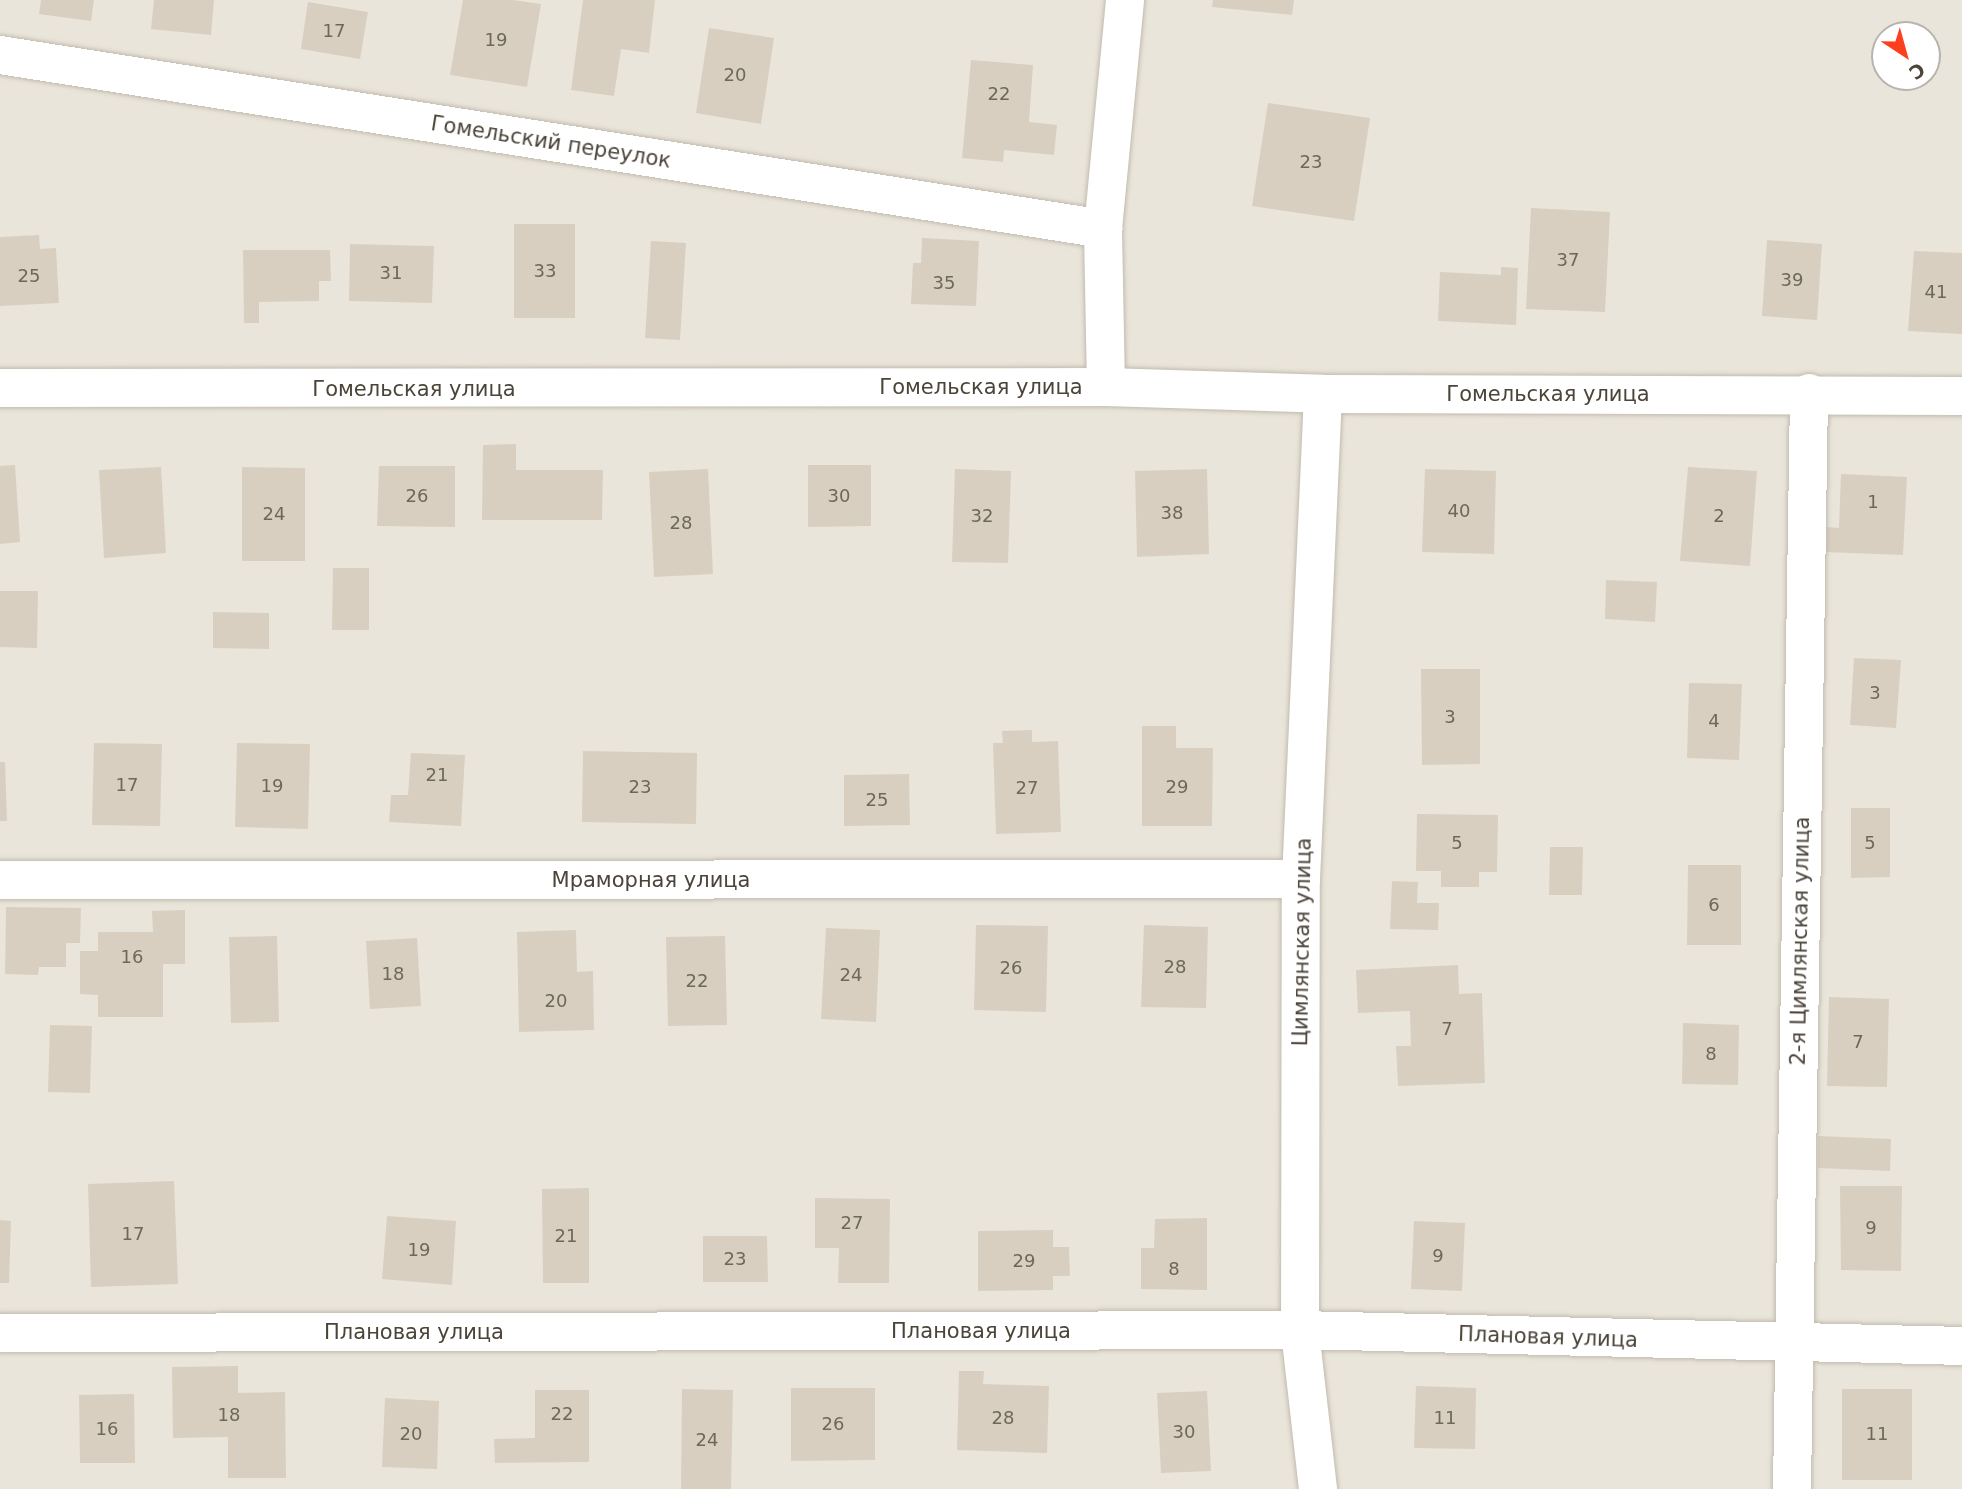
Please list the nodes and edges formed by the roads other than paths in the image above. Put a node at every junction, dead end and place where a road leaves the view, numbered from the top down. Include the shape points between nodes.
1 (1125, 0) edge
2 (0, 55) edge
3 (1103, 229) junction
4 (1106, 387) junction
5 (0, 388) edge
6 (1809, 393) junction
7 (1323, 394) junction
8 (1962, 396) edge
9 (1301, 879) junction
10 (0, 880) edge
11 (1300, 1330) junction
12 (0, 1333) edge
13 (1794, 1344) junction
14 (1962, 1346) edge
15 (1318, 1489) edge
16 (1792, 1489) edge

1 - 3 street
2 - 3 street, Гомельский переулок
3 - 4 street
4 - 5 street, Гомельская улица
4 - 7 street, Гомельская улица
6 - 7 street, Гомельская улица
6 - 8 street, Гомельская улица
6 - 13 street, 2-я Цимлянская улица
7 - 9 street, Цимлянская улица
9 - 10 street, Мраморная улица
9 - 11 street, Цимлянская улица
11 - 12 street, Плановая улица
11 - 13 street, Плановая улица
11 - 15 street, Цимлянская улица
13 - 14 street, Плановая улица
13 - 16 street, 2-я Цимлянская улица

